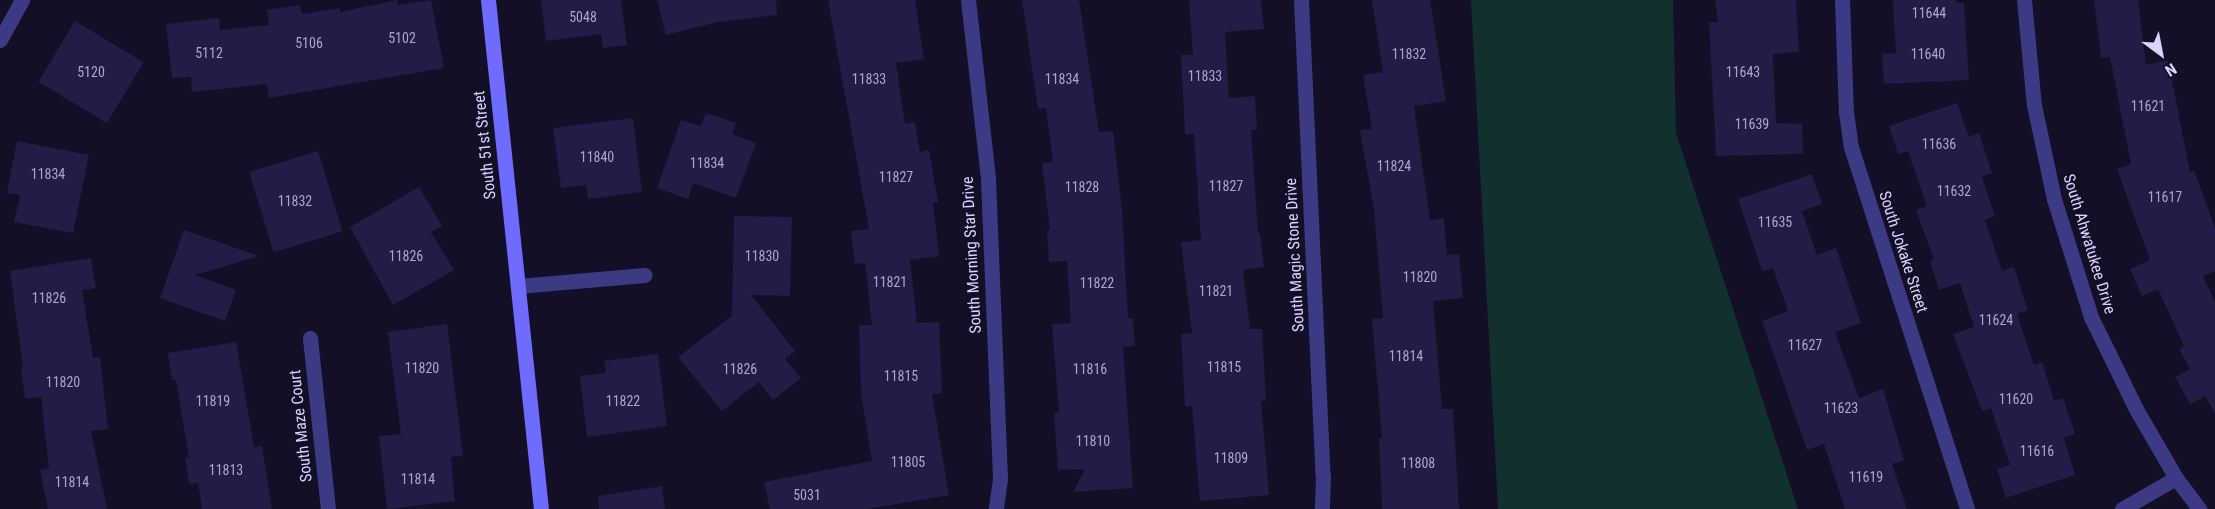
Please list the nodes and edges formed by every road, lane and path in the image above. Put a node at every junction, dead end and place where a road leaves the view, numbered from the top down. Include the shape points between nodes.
1 (22, 0) edge
2 (488, 0) edge
3 (968, 0) edge
4 (1301, 0) edge
5 (1842, 0) edge
6 (2024, 0) edge
7 (0, 40) edge
8 (645, 275) dead end
9 (518, 286) junction
10 (309, 338) dead end
11 (2176, 478) junction
12 (328, 509) edge
13 (541, 509) edge
14 (996, 509) edge
15 (1322, 509) edge
16 (1967, 509) edge
17 (2122, 509) edge
18 (2199, 509) edge

1 - 7 street
2 - 9 street, South 51st Street
3 - 14 street, South Morning Star Drive via 988,179 1000,479
4 - 15 street, South Magic Stone Drive
5 - 16 street, South Jokake Street via 1851,147
6 - 11 street, South Ahwatukee Drive via 2034,105 2054,199 2091,317 2136,409
8 - 9 street
9 - 13 street, South 51st Street
10 - 12 street, South Maze Court
11 - 17 street
11 - 18 street, South Ahwatukee Drive

